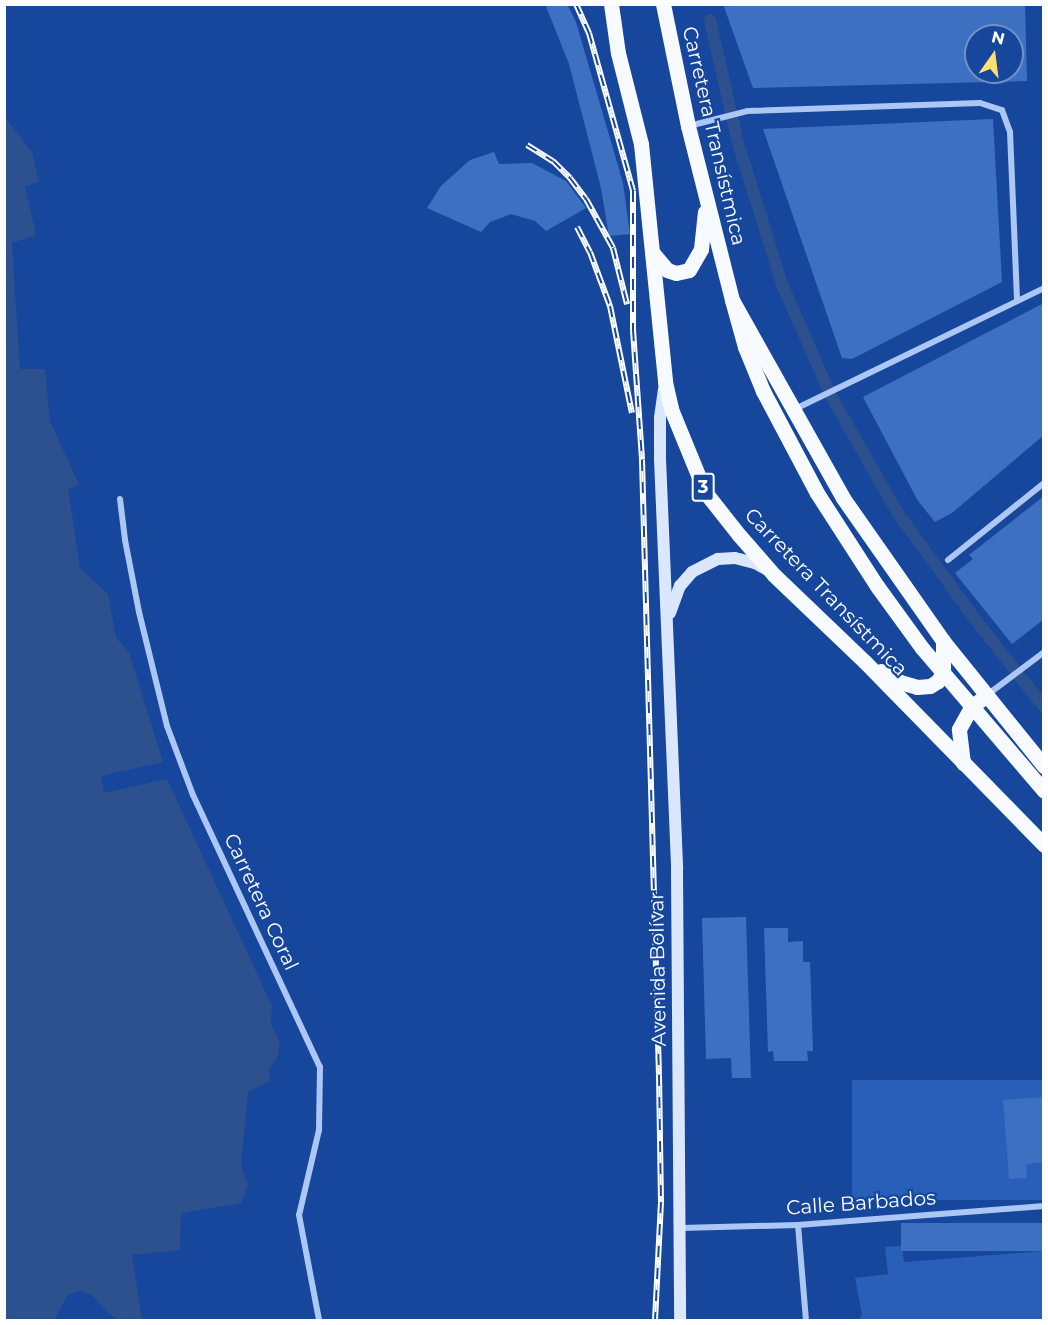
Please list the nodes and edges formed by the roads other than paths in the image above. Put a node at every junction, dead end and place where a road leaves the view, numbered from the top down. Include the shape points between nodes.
1 (611, 4) edge
2 (663, 4) edge
3 (688, 126) junction
4 (706, 198) junction
5 (651, 250) junction
6 (1044, 288) edge
7 (732, 300) junction
8 (1017, 301) junction
9 (665, 382) junction
10 (792, 410) junction
11 (1044, 483) edge
12 (120, 499) dead end
13 (948, 560) dead end
14 (774, 575) junction
15 (668, 617) junction
16 (943, 641) junction
17 (1044, 652) edge
18 (865, 662) junction
19 (987, 694) junction
20 (963, 764) junction
21 (1044, 766) edge
22 (1044, 791) edge
23 (1044, 844) edge
24 (1044, 1206) edge
25 (798, 1225) junction
26 (681, 1228) junction
27 (318, 1320) edge
28 (680, 1320) edge
29 (806, 1320) edge

1 - 5 main road, Carretera Transístmica / 3 via 618,52 641,144
2 - 3 main road, Carretera Transístmica
3 - 4 main road, Carretera Transístmica
3 - 8 street via 748,111 981,103 1002,110 1011,132
4 - 5 main road via 701,249 692,267 681,273 671,272
4 - 7 main road, Carretera Transístmica
5 - 9 main road, Carretera Transístmica / 3
6 - 8 street
7 - 10 main road
7 - 22 main road, Carretera Transístmica, bridge via 745,348 763,391 817,493 877,586 942,672
8 - 10 street
9 - 14 main road, Carretera Transístmica / 3 via 675,420 705,492
9 - 15 main road, Avenida Bolívar via 660,459
10 - 16 main road via 843,498
11 - 13 street
12 - 27 street, Carretera Coral via 139,612 167,726 193,795 320,1067 319,1130 299,1215
14 - 15 main road, Avenida Bolívar via 755,563 718,559 692,572 680,586
14 - 18 main road, Carretera Transístmica / 3
15 - 26 main road, Avenida Bolívar via 677,869
16 - 18 main road via 943,672 939,681 930,686 900,682
16 - 19 main road
17 - 19 street
18 - 20 main road, Carretera Transístmica / 3
19 - 20 main road via 971,707 959,729
19 - 21 main road
20 - 23 main road, Carretera Transístmica / 3
24 - 25 street, Calle Barbados
25 - 26 street, Calle Barbados
25 - 29 street
26 - 28 main road, Avenida Bolívar

